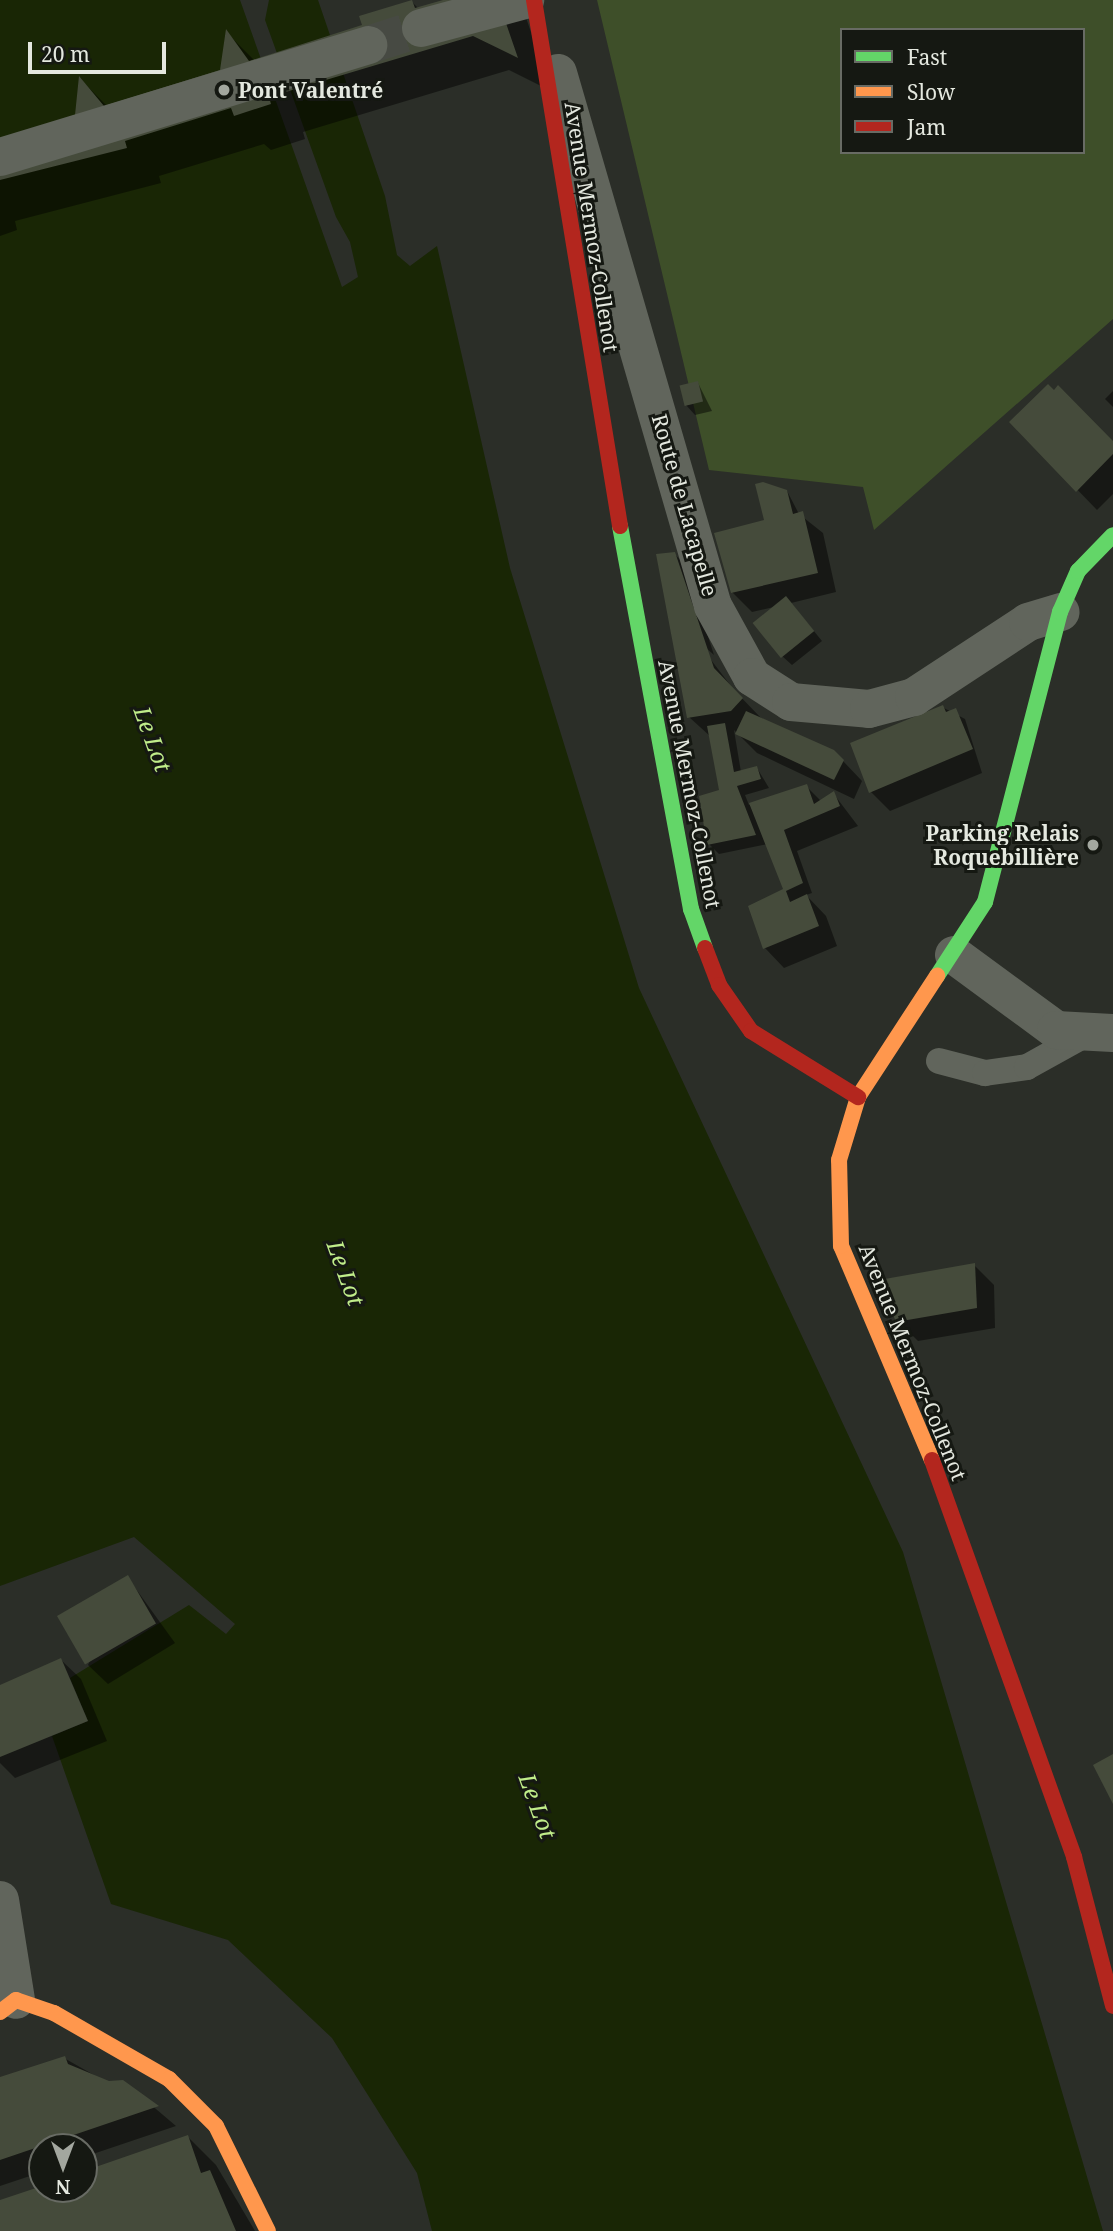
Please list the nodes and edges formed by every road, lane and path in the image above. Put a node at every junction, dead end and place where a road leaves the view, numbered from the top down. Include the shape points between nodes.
1 (525, 0) edge
2 (535, 0) edge
3 (421, 29) tunnel mouth
4 (368, 45) tunnel mouth
5 (0, 157) edge
6 (1113, 535) edge
7 (1060, 612) junction
8 (954, 956) junction
9 (1098, 1035) edge
10 (939, 1061) dead end
11 (858, 1097) junction
12 (0, 1900) edge
13 (8, 2006) edge
14 (1113, 2006) edge
15 (268, 2231) edge

1 - 3 street
2 - 7 street, Route de Lacapelle via 615,258 713,606 752,677 791,702 869,709 914,697 1028,622
2 - 11 street, Avenue Mermoz-Collenot via 617,513 691,909 719,985 751,1031
4 - 5 street
6 - 7 street via 1078,571
7 - 8 street via 1041,666 1001,858
8 - 9 street via 1056,1030
8 - 11 street
9 - 10 lane via 1027,1067 985,1073
11 - 14 street, Avenue Mermoz-Collenot via 839,1160 841,1245 936,1469 996,1652 1074,1857
12 - 13 street
13 - 15 street via 104,2036 169,2079 216,2126

